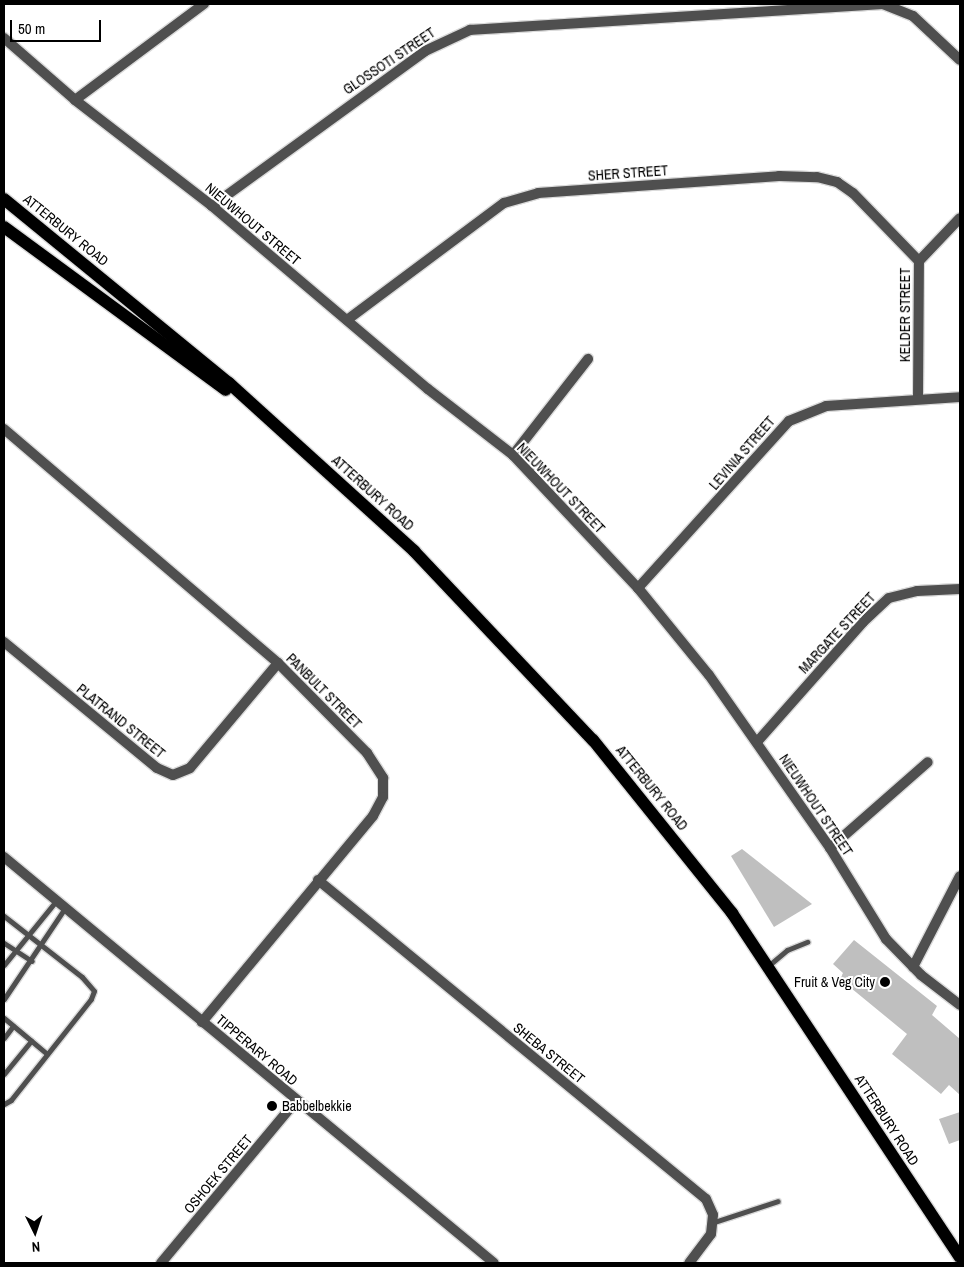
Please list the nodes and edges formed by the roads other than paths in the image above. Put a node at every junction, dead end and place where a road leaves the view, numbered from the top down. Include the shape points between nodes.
1 (204, 4) edge
2 (882, 4) edge
3 (739, 7) edge
4 (4, 38) edge
5 (960, 60) edge
6 (75, 100) junction
7 (4, 199) edge
8 (212, 206) junction
9 (960, 218) edge
10 (4, 227) edge
11 (919, 261) junction
12 (347, 320) junction
13 (588, 359) dead end
14 (960, 397) edge
15 (918, 399) junction
16 (246, 401) junction
17 (4, 429) edge
18 (513, 455) junction
19 (638, 588) junction
20 (960, 589) edge
21 (4, 642) edge
22 (278, 663) junction
23 (757, 742) junction
24 (928, 762) dead end
25 (830, 848) junction
26 (4, 857) edge
27 (960, 876) edge
28 (318, 880) junction
29 (56, 901) junction
30 (65, 908) junction
31 (4, 916) edge
32 (28, 937) junction
33 (807, 942) dead end
34 (4, 943) edge
35 (40, 946) junction
36 (15, 951) junction
37 (32, 961) junction
38 (4, 964) edge
39 (768, 966) junction
40 (913, 967) junction
41 (4, 1000) edge
42 (960, 1005) edge
43 (4, 1018) edge
44 (202, 1022) junction
45 (13, 1026) junction
46 (4, 1038) edge
47 (31, 1041) junction
48 (47, 1054) junction
49 (4, 1074) edge
50 (296, 1101) junction
51 (4, 1104) edge
52 (778, 1201) dead end
53 (714, 1222) junction
54 (960, 1257) edge
55 (161, 1263) edge
56 (494, 1263) edge
57 (689, 1263) edge

1 - 6 street
2 - 3 street, GLOSSOTI STREET
2 - 5 street, GLOSSOTI STREET via 913,16
3 - 8 street, GLOSSOTI STREET via 482,28 456,34 425,51
4 - 6 street, NIEUWHOUT STREET
6 - 8 street, NIEUWHOUT STREET
7 - 16 main road, ATTERBURY ROAD via 229,383
8 - 12 street, NIEUWHOUT STREET
9 - 11 street, KELDER STREET
10 - 16 main road, ATTERBURY ROAD via 222,388
11 - 12 street, SHER STREET via 846,187 817,177 779,176 538,193 504,203
11 - 15 street, KELDER STREET
12 - 18 street, NIEUWHOUT STREET
13 - 18 street
14 - 15 street, LEVINIA STREET
15 - 19 street, LEVINIA STREET via 826,406 789,421
16 - 39 main road, ATTERBURY ROAD via 414,551 594,740 698,869
17 - 22 street, PANBULT STREET
18 - 19 street, NIEUWHOUT STREET
19 - 23 street, NIEUWHOUT STREET via 709,675
20 - 23 street, MARGATE STREET via 917,590 889,598 863,622
21 - 22 street, PLATRAND STREET via 156,768 173,775 190,768
22 - 28 street, PANBULT STREET via 377,764 383,778 383,798 373,816
23 - 25 street, NIEUWHOUT STREET
24 - 25 street
25 - 40 street, NIEUWHOUT STREET via 886,939
26 - 29 street, TIPPERARY ROAD
27 - 40 street
28 - 44 street, PANBULT STREET
28 - 53 street, SHEBA STREET via 706,1199
29 - 30 street, TIPPERARY ROAD
29 - 32 lane
30 - 35 lane
30 - 44 street, TIPPERARY ROAD
31 - 32 lane
32 - 35 lane
32 - 36 lane
33 - 39 lane via 787,950
34 - 36 lane
35 - 37 lane
35 - 48 lane via 82,977 94,991
36 - 37 lane
36 - 38 lane
37 - 41 lane
39 - 54 main road, ATTERBURY ROAD
40 - 42 street, NIEUWHOUT STREET
43 - 45 lane
44 - 50 street, TIPPERARY ROAD
45 - 46 lane
45 - 47 lane
47 - 48 lane
47 - 49 lane
48 - 51 lane via 11,1100
50 - 55 street, OSHOEK STREET
50 - 56 street, TIPPERARY ROAD
52 - 53 lane
53 - 57 street via 711,1234

